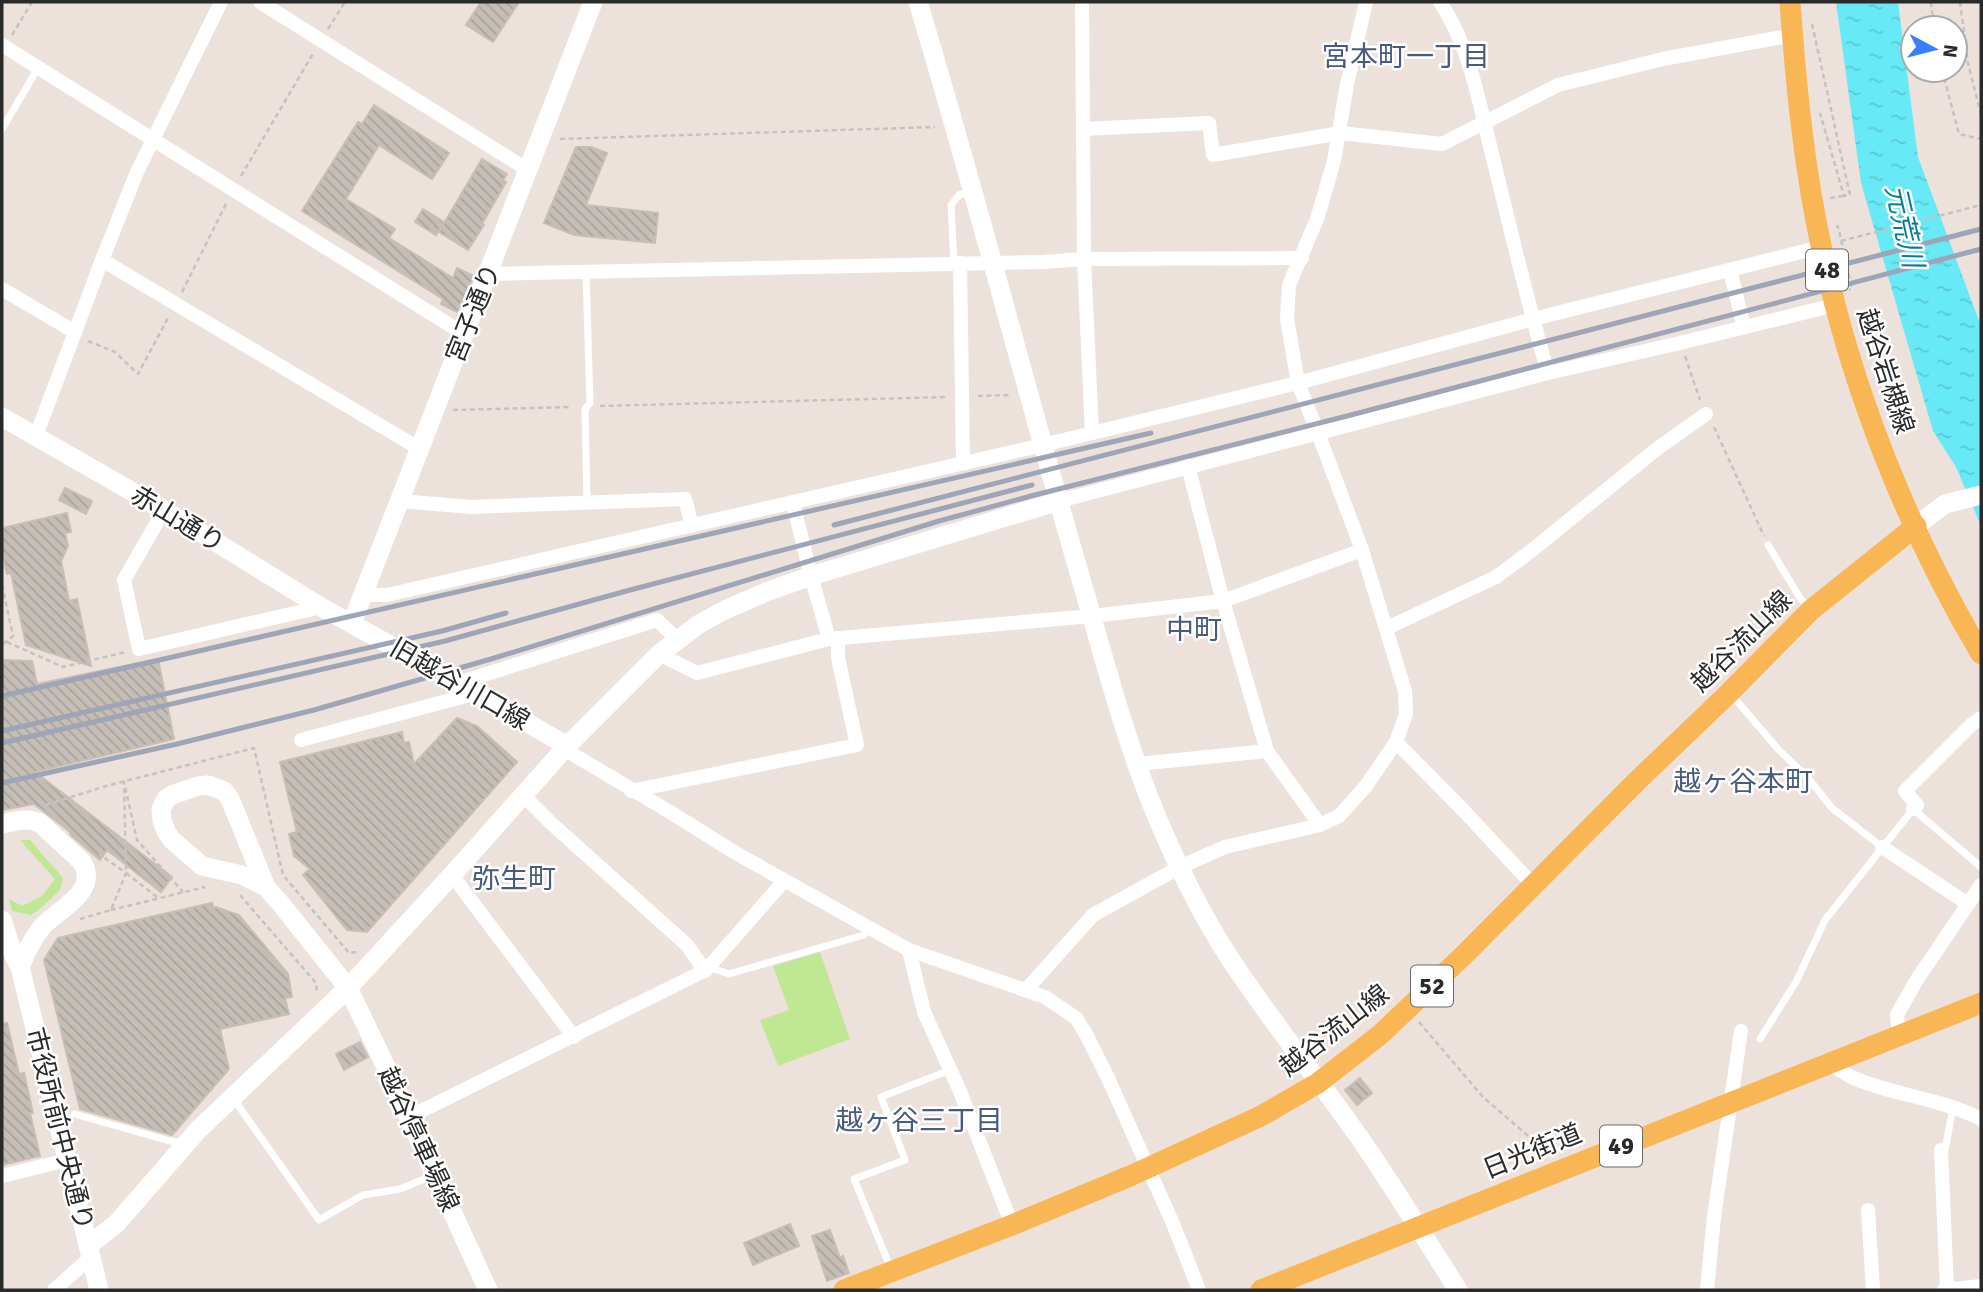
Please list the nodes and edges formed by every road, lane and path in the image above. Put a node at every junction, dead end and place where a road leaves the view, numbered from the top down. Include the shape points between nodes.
1 (32, 2) edge
2 (220, 2) edge
3 (260, 2) edge
4 (345, 2) edge
5 (593, 2) edge
6 (918, 2) edge
7 (1082, 2) edge
8 (1366, 2) edge
9 (1440, 2) edge
10 (1790, 2) edge
11 (1960, 2) edge
12 (1811, 22) dead end
13 (1793, 35) junction
14 (321, 40) junction
15 (3, 46) edge
16 (38, 67) junction
17 (1946, 84) edge
18 (1981, 115) edge
19 (1484, 124) junction
20 (1817, 126) dead end
21 (938, 127) dead end
22 (2, 129) edge
23 (1083, 129) junction
24 (1340, 132) junction
25 (153, 138) junction
26 (550, 139) dead end
27 (1981, 139) edge
28 (528, 170) junction
29 (233, 189) junction
30 (972, 192) junction
31 (1844, 196) junction
32 (1833, 198) dead end
33 (1981, 205) edge
34 (1831, 244) junction
35 (1302, 258) junction
36 (1084, 259) junction
37 (102, 260) junction
38 (992, 262) junction
39 (957, 263) junction
40 (1730, 270) junction
41 (586, 272) junction
42 (489, 275) junction
43 (2, 289) edge
44 (176, 304) junction
45 (1835, 305) junction
46 (1532, 319) junction
47 (1744, 327) junction
48 (74, 333) junction
49 (464, 334) junction
50 (1680, 343) junction
51 (1548, 373) junction
52 (1298, 383) junction
53 (962, 396) junction
54 (1012, 396) dead end
55 (587, 406) junction
56 (450, 410) dead end
57 (1706, 414) junction
58 (2, 417) edge
59 (1092, 433) junction
60 (1318, 433) junction
61 (36, 436) junction
62 (1043, 445) junction
63 (420, 449) junction
64 (964, 463) junction
65 (1188, 466) junction
66 (1981, 495) edge
67 (400, 501) junction
68 (1059, 501) junction
69 (587, 502) junction
70 (793, 503) junction
71 (164, 510) junction
72 (692, 526) junction
73 (1916, 526) junction
74 (1768, 545) joint
75 (1362, 550) junction
76 (811, 576) junction
77 (2, 585) edge
78 (363, 595) junction
79 (1223, 601) junction
80 (321, 607) junction
81 (1811, 610) junction
82 (1092, 616) junction
83 (352, 624) junction
84 (1387, 628) junction
85 (834, 639) junction
86 (678, 640) junction
87 (7, 642) junction
88 (2, 645) edge
89 (139, 649) junction
90 (659, 654) junction
91 (1981, 654) edge
92 (458, 682) junction
93 (477, 693) junction
94 (1729, 693) junction
95 (1981, 718) edge
96 (301, 740) dead end
97 (1396, 742) junction
98 (565, 747) junction
99 (1267, 751) junction
100 (1138, 764) junction
101 (631, 791) junction
102 (523, 795) junction
103 (1913, 809) junction
104 (2, 824) edge
105 (1320, 825) junction
106 (244, 833) junction
107 (1882, 847) junction
108 (96, 852) dead end
109 (1180, 867) junction
110 (1981, 867) edge
111 (127, 873) junction
112 (452, 875) junction
113 (218, 877) junction
114 (784, 881) junction
115 (1533, 885) junction
116 (1981, 885) edge
117 (265, 887) junction
118 (236, 890) dead end
119 (183, 892) junction
120 (159, 898) junction
121 (1968, 904) junction
122 (111, 910) junction
123 (2, 922) edge
124 (70, 922) dead end
125 (42, 927) junction
126 (867, 927) junction
127 (909, 950) junction
128 (20, 967) junction
129 (707, 969) junction
130 (348, 988) junction
131 (1026, 990) junction
132 (318, 1001) dead end
133 (1981, 1003) edge
134 (1408, 1008) junction
135 (1741, 1031) dead end
136 (1899, 1036) junction
137 (574, 1037) junction
138 (1760, 1039) dead end
139 (1830, 1064) junction
140 (950, 1070) junction
141 (1318, 1083) junction
142 (233, 1097) junction
143 (1730, 1103) junction
144 (1953, 1107) junction
145 (74, 1114) dead end
146 (409, 1117) junction
147 (1981, 1119) edge
148 (187, 1143) junction
149 (1941, 1150) joint
150 (1553, 1157) dead end
151 (66, 1160) junction
152 (1148, 1168) junction
153 (435, 1174) junction
154 (2, 1175) edge
155 (1868, 1210) dead end
156 (1012, 1225) junction
157 (1418, 1228) junction
158 (90, 1251) junction
159 (891, 1271) junction
160 (1981, 1286) edge
161 (54, 1290) edge
162 (99, 1290) edge
163 (488, 1290) edge
164 (844, 1290) edge
165 (1199, 1290) edge
166 (1261, 1290) edge
167 (1458, 1290) edge
168 (1707, 1290) edge
169 (1873, 1290) edge
170 (1946, 1290) edge

1 - 15 path
2 - 25 street
3 - 14 street
4 - 14 path
5 - 28 street, 宮子通り
6 - 30 street
7 - 23 street
8 - 24 street
9 - 19 street via 1466,56
10 - 13 main road, 越谷岩槻線 / 48
11 - 18 path
12 - 31 path via 1850,195
13 - 19 street via 1663,59 1558,85
13 - 34 main road, 越谷岩槻線 / 48 via 1803,139
14 - 28 street
14 - 29 path
15 - 16 street
16 - 22 lane
16 - 25 street
17 - 27 path via 1959,134
19 - 24 street via 1442,144
19 - 46 street
20 - 31 path via 1816,114 1821,112
21 - 26 path
23 - 24 street via 1209,123 1213,155
23 - 36 street
24 - 35 street
25 - 29 street
25 - 37 street
28 - 42 street, 宮子通り
29 - 44 path
29 - 49 street
30 - 38 street
30 - 39 lane via 959,195 951,205
31 - 32 path
33 - 34 path
34 - 40 street
34 - 45 main road, 越谷岩槻線 / 48
35 - 36 street
35 - 52 street via 1289,285 1287,319
36 - 38 street
36 - 59 street
37 - 44 street
37 - 48 street
38 - 39 street
38 - 62 street
39 - 41 street
39 - 53 street
40 - 46 street
40 - 47 street
41 - 42 street
41 - 55 lane
42 - 49 street, 宮子通り
43 - 48 street
44 - 48 path via 138,374 115,352
44 - 63 street
45 - 47 street
45 - 73 main road, 越谷岩槻線 / 48 via 1881,446
46 - 51 street
46 - 52 street
47 - 50 street
48 - 61 street
49 - 63 street, 宮子通り
50 - 51 street
50 - 57 path
51 - 60 street
52 - 59 street
52 - 60 street
53 - 54 path
53 - 55 path
53 - 64 street
55 - 56 path
55 - 69 lane
57 - 74 path
57 - 84 street via 1496,577
58 - 61 street, 赤山通り
59 - 62 street
60 - 65 street
60 - 75 street
61 - 71 street, 赤山通り
62 - 64 street
62 - 68 street
63 - 67 street, 宮子通り
64 - 70 street
65 - 68 street
65 - 79 street
66 - 73 street via 1935,510
67 - 69 street via 471,507
67 - 78 street, 宮子通り
68 - 76 street
68 - 82 street
69 - 72 street via 685,499
70 - 72 street
70 - 76 street
71 - 80 street, 赤山通り
71 - 89 street via 124,580
72 - 78 street via 387,595
73 - 81 main road, 越谷流山線 / 52
73 - 91 main road, 越谷岩槻線 / 48
74 - 81 lane
75 - 79 street
75 - 84 street
76 - 85 street
76 - 86 street via 725,610
77 - 87 path via 13,636
78 - 83 street, 宮子通り
79 - 82 street
79 - 99 street
80 - 83 street, 赤山通り
80 - 89 street
81 - 94 main road, 越谷流山線 / 52
82 - 85 street
82 - 100 street
83 - 92 street, 旧越谷川口線
84 - 97 street via 1405,691 1406,714
85 - 90 street via 697,673
85 - 101 street via 857,745
86 - 90 street
86 - 92 street via 657,620
87 - 88 path
87 - 89 path via 63,667
90 - 98 street
92 - 93 street, 旧越谷川口線
93 - 96 street
93 - 98 street, 旧越谷川口線
94 - 107 lane via 1832,808
94 - 115 main road, 越谷流山線 / 52
95 - 103 street via 1905,791 1917,805
97 - 105 street via 1339,816
97 - 115 street
98 - 101 street
98 - 102 street
99 - 100 street
99 - 105 street
100 - 109 street
101 - 114 street
102 - 112 street
102 - 129 street via 687,945
103 - 107 lane
103 - 110 lane
104 - 125 street via 24,819 40,822 87,870 82,891
105 - 109 street via 1224,847
106 - 113 street via 239,855
106 - 113 street via 230,799 216,787 198,786 166,799 162,821 172,841
106 - 117 street
107 - 121 street
107 - 138 lane via 1825,920 1796,982
108 - 111 path
109 - 131 street via 1093,915
109 - 141 street via 1228,956
111 - 119 path via 124,782 136,839
111 - 120 path
111 - 122 path
112 - 130 street
112 - 137 street
113 - 117 street via 243,875
113 - 119 path
114 - 126 street
114 - 129 street
115 - 134 main road, 越谷流山線 / 52
116 - 121 street
117 - 130 street, 越谷停車場線
118 - 132 path via 316,983
119 - 120 path
120 - 122 path
121 - 136 street via 1897,1015
122 - 124 path
123 - 125 street via 20,930
123 - 128 street, 市役所前中央通り
125 - 128 street
126 - 127 street
126 - 129 lane via 864,935 729,974
127 - 131 street
127 - 140 street via 924,1012
128 - 151 street, 市役所前中央通り
129 - 137 street
130 - 142 street
130 - 146 street, 越谷停車場線
131 - 152 street via 1076,1018
133 - 136 main road, 日光街道 / 49
134 - 141 main road, 越谷流山線 / 52
134 - 150 path via 1483,1097
135 - 143 street
136 - 139 main road, 日光街道 / 49
137 - 146 street
139 - 143 main road, 日光街道 / 49
139 - 144 street via 1852,1077
140 - 156 street
140 - 159 lane via 881,1097 905,1160 854,1179
141 - 152 main road, 越谷流山線 / 52 via 1269,1112
141 - 157 street
142 - 148 street
142 - 153 lane via 318,1220 363,1195 400,1189
143 - 157 main road, 日光街道 / 49
143 - 168 street
144 - 147 street
144 - 149 lane via 1945,1150
145 - 148 lane
146 - 153 street, 越谷停車場線
148 - 158 street
149 - 170 street
151 - 154 street
151 - 158 street, 市役所前中央通り
152 - 156 main road, 越谷流山線 / 52
152 - 165 street
153 - 163 street, 越谷停車場線
155 - 169 street
156 - 159 main road, 越谷流山線 / 52
157 - 166 main road, 日光街道 / 49
157 - 167 street
158 - 161 street
158 - 162 street, 市役所前中央通り
159 - 164 main road, 越谷流山線 / 52
160 - 170 street

